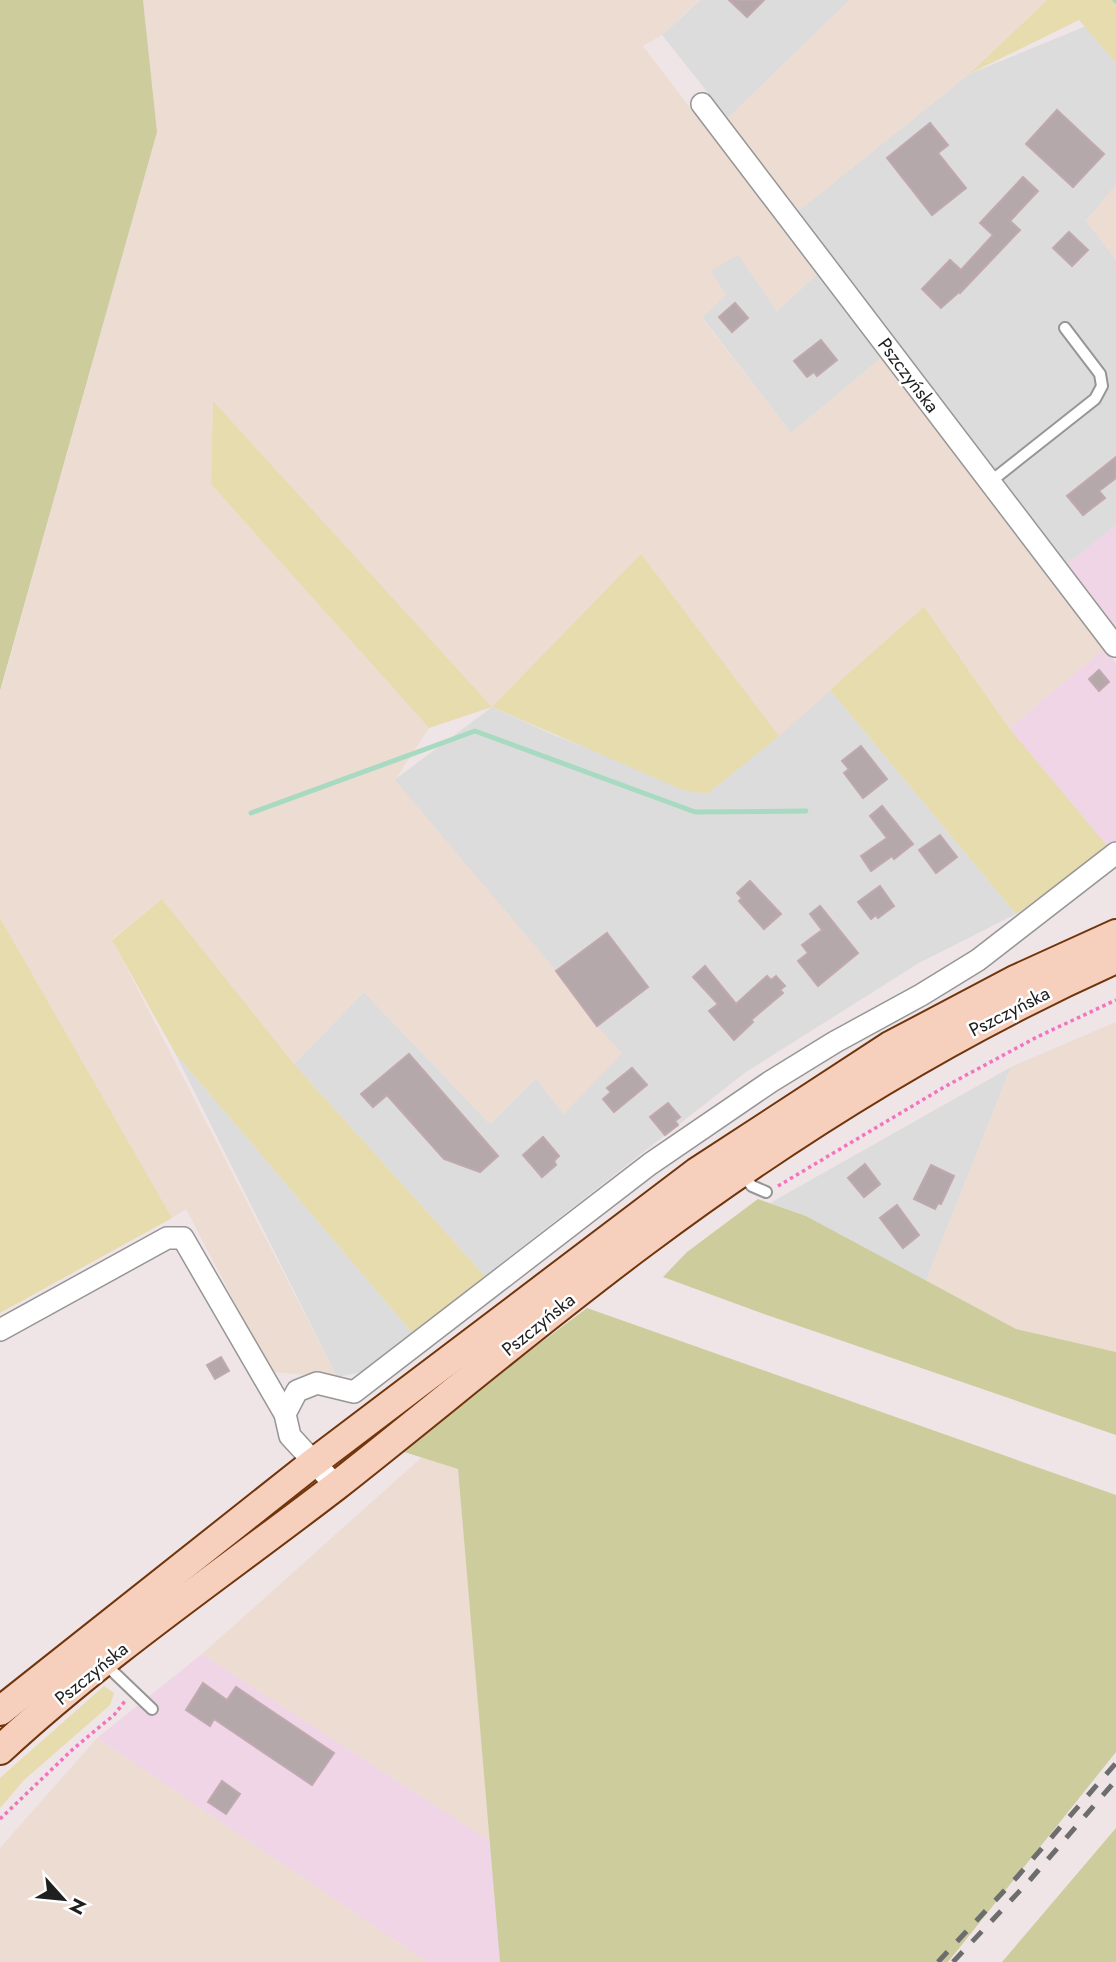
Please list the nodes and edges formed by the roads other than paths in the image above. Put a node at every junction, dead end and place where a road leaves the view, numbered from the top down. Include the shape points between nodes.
1 (702, 104) dead end
2 (1065, 328) dead end
3 (990, 482) junction
4 (1116, 647) edge
5 (1116, 853) edge
6 (1116, 934) edge
7 (1116, 958) edge
8 (740, 1172) junction
9 (766, 1192) road end
10 (0, 1331) edge
11 (285, 1414) junction
12 (313, 1463) junction
13 (335, 1486) junction
14 (103, 1662) junction
15 (152, 1709) dead end
16 (0, 1712) edge
17 (0, 1750) edge

1 - 3 street, Pszczyńska
2 - 3 lane via 1100,374 1102,386 1095,399
3 - 4 street, Pszczyńska
5 - 11 street via 978,960 824,1049 650,1164 354,1392 317,1383 297,1391
6 - 12 main road, Pszczyńska via 1017,979 890,1046 808,1097 697,1172
7 - 8 main road, Pszczyńska via 887,1077
8 - 9 lane via 752,1186
8 - 13 main road, Pszczyńska via 573,1296
10 - 11 street via 167,1238 183,1238
11 - 12 street via 290,1436
12 - 13 street
12 - 16 main road, Pszczyńska
13 - 14 main road, Pszczyńska
14 - 15 lane
14 - 17 main road, Pszczyńska

